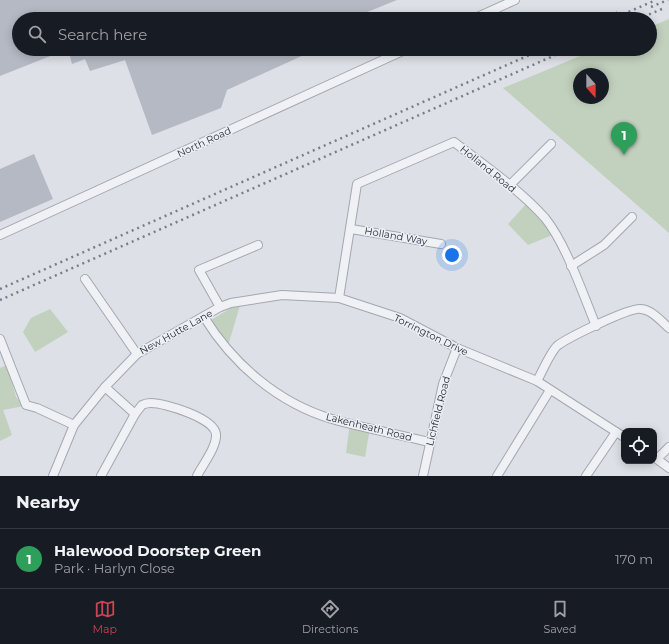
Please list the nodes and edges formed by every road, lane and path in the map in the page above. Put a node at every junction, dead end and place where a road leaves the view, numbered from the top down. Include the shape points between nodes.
1 (515, 0) edge
2 (488, 12) edge
3 (392, 56) edge
4 (551, 144) dead end
5 (510, 185) junction
6 (632, 217) dead end
7 (351, 229) junction
8 (0, 235) edge
9 (441, 244) dead end
10 (258, 245) dead end
11 (571, 266) junction
12 (85, 279) dead end
13 (339, 298) junction
14 (220, 308) junction
15 (204, 316) junction
16 (596, 326) junction
17 (669, 328) edge
18 (0, 339) edge
19 (457, 348) junction
20 (137, 354) junction
21 (537, 381) junction
22 (105, 387) junction
23 (550, 390) junction
24 (135, 414) junction
25 (74, 425) junction
26 (616, 432) junction
27 (621, 435) edge
28 (429, 442) junction
29 (669, 446) edge
30 (657, 457) edge
31 (657, 459) edge
32 (669, 468) edge
33 (53, 476) edge
34 (102, 476) edge
35 (197, 476) edge
36 (423, 476) edge
37 (497, 476) edge
38 (586, 476) edge

1 - 2 street
3 - 8 street, North Road
4 - 5 street
5 - 7 street, Holland Road via 454,142 357,184
5 - 11 street, Holland Road via 544,218
6 - 11 street via 604,245
7 - 9 street, Holland Way
7 - 13 street, Holland Road
10 - 14 street via 199,270
11 - 16 street, Holland Road
12 - 20 street
13 - 14 street, Torrington Drive via 282,295 231,303
13 - 19 street, Torrington Drive via 400,318
14 - 15 street, New Hutte Lane
15 - 20 street, New Hutte Lane
15 - 28 street, Lakenheath Road via 217,337 239,362 262,384 296,404 330,418
16 - 17 street via 631,310 640,309 648,310
16 - 21 street via 557,347
18 - 25 street via 26,405
19 - 21 street, Torrington Drive
19 - 28 street, Lichfield Road via 443,384
20 - 22 street, New Hutte Lane
21 - 23 street, Torrington Drive
22 - 24 street
22 - 25 street, New Hutte Lane
23 - 26 street, Torrington Drive
23 - 37 street
24 - 34 street
24 - 35 street via 142,405 151,403 186,411 211,425 216,432 216,441
25 - 33 street, New Hutte Lane
26 - 27 street, Torrington Drive
26 - 38 street
28 - 36 street, Lichfield Road
29 - 30 street
31 - 32 street

